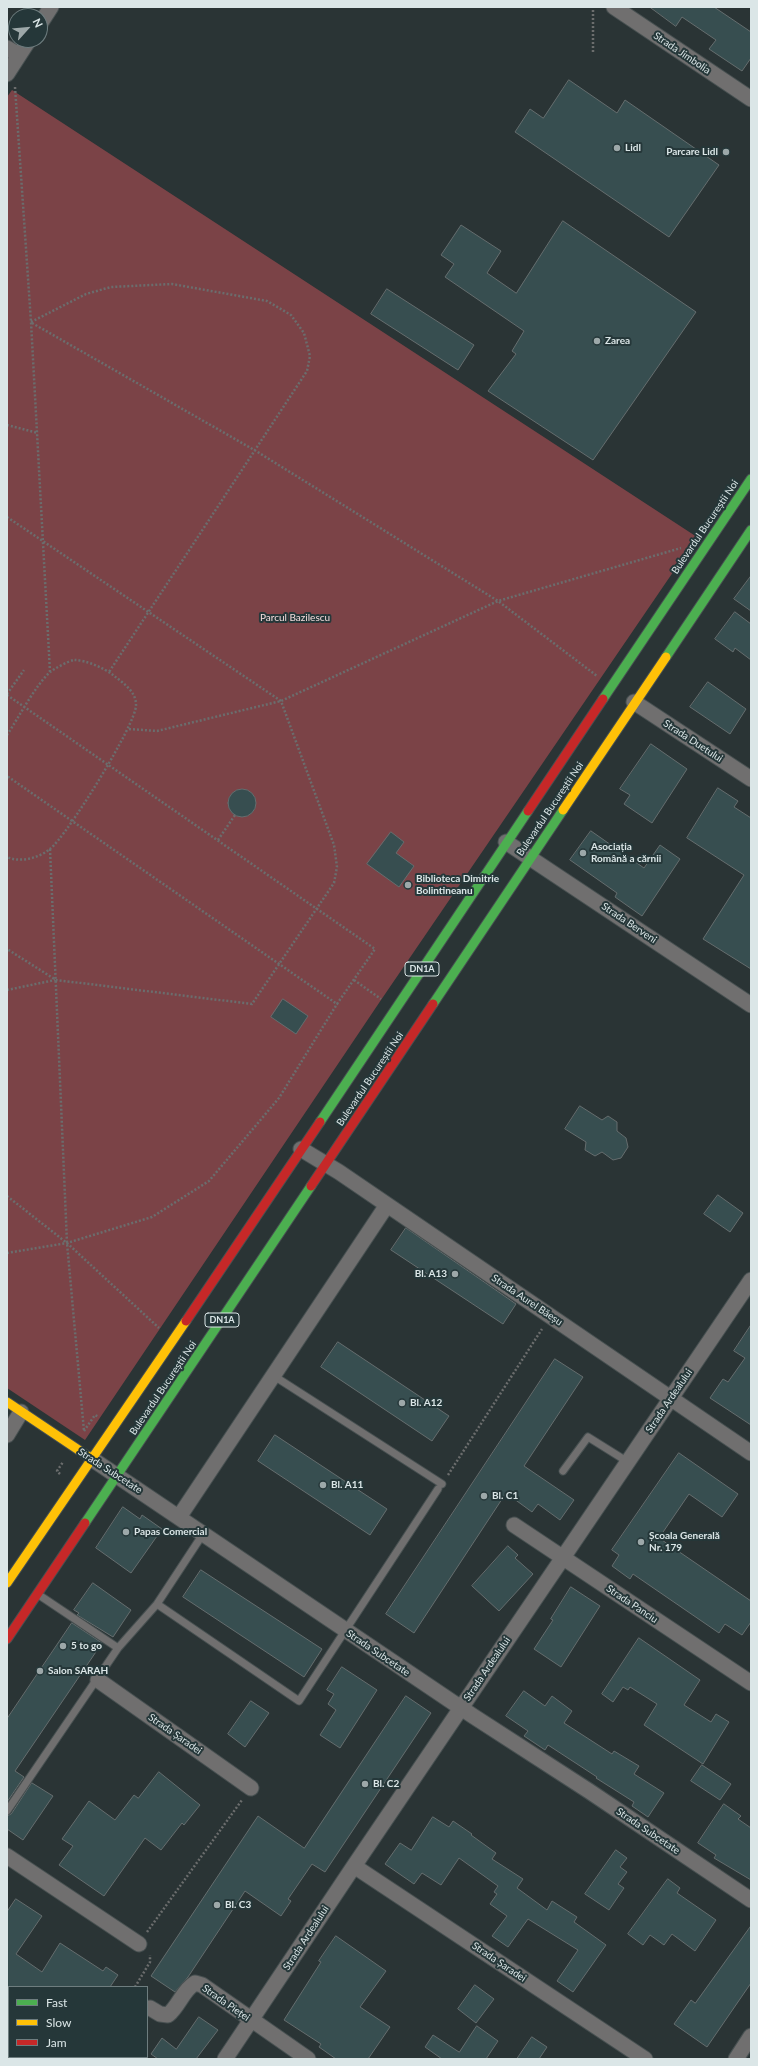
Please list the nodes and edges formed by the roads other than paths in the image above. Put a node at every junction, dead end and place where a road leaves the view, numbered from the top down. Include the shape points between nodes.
1 (614, 7) edge
2 (13, 51) edge
3 (9, 78) edge
4 (751, 99) edge
5 (751, 479) edge
6 (751, 530) edge
7 (746, 549) edge
8 (634, 702) junction
9 (751, 779) edge
10 (506, 842) junction
11 (530, 858) junction
12 (751, 1005) edge
13 (302, 1149) junction
14 (327, 1164) junction
15 (387, 1205) junction
16 (751, 1280) edge
17 (274, 1376) junction
18 (670, 1399) junction
19 (7, 1402) edge
20 (22, 1412) junction
21 (7, 1435) edge
22 (751, 1453) edge
23 (92, 1459) junction
24 (628, 1462) junction
25 (564, 1471) dead end
26 (118, 1476) junction
27 (179, 1517) junction
28 (514, 1525) dead end
29 (203, 1534) junction
30 (564, 1557) junction
31 (7, 1583) edge
32 (37, 1593) junction
33 (157, 1604) junction
34 (346, 1631) junction
35 (7, 1639) edge
36 (118, 1648) junction
37 (98, 1680) junction
38 (751, 1683) edge
39 (461, 1708) junction
40 (251, 1788) road end
41 (7, 1811) edge
42 (7, 1856) edge
43 (354, 1866) junction
44 (751, 1900) edge
45 (139, 1944) road end
46 (150, 2008) dead end
47 (251, 2021) junction
48 (751, 2036) edge
49 (225, 2059) edge
50 (308, 2059) edge
51 (645, 2059) edge
52 (736, 2059) edge

1 - 4 street, Strada Jimbolia
2 - 3 street
5 - 10 main road, Bulevardul Bucureștii Noi / DN1A
6 - 7 main road, Bulevardul Bucureștii Noi / DN1A
7 - 8 main road, Bulevardul Bucureștii Noi / DN1A
8 - 9 street, Strada Duetului
8 - 11 main road, Bulevardul Bucureștii Noi / DN1A
10 - 11 street, Strada Berveni
10 - 13 main road, Bulevardul Bucureștii Noi / DN1A
11 - 12 street, Strada Berveni
11 - 14 main road, Bulevardul Bucureștii Noi / DN1A
13 - 14 street, Strada Aurel Băeșu
13 - 23 main road, Bulevardul Bucureștii Noi / DN1A
14 - 15 street, Strada Aurel Băeșu
14 - 26 main road, Bulevardul Bucureștii Noi / DN1A
15 - 17 street
15 - 18 street, Strada Aurel Băeșu
16 - 18 street, Strada Ardealului
17 - 27 street
17 - 34 lane via 440,1487
18 - 22 street, Strada Aurel Băeșu
18 - 24 street, Strada Ardealului
19 - 20 main road, Strada Subcetate
20 - 21 street
20 - 23 main road, Strada Subcetate
23 - 26 street, Strada Subcetate
23 - 31 main road, Bulevardul Bucureștii Noi / DN1A
24 - 25 lane via 588,1437
24 - 30 street, Strada Ardealului
26 - 27 street, Strada Subcetate
26 - 32 main road, Bulevardul Bucureștii Noi / DN1A
27 - 29 street, Strada Subcetate
28 - 30 street, Strada Panciu
29 - 33 lane
29 - 34 street, Strada Subcetate
30 - 38 street, Strada Panciu
30 - 39 street, Strada Ardealului
32 - 35 main road, Bulevardul Bucureștii Noi / DN1A
32 - 36 lane
33 - 34 lane via 299,1702
33 - 36 lane
34 - 39 street, Strada Subcetate
36 - 37 lane
37 - 40 street, Strada Șaradei
37 - 41 lane
39 - 43 street, Strada Ardealului
39 - 44 street, Strada Subcetate
42 - 45 street
43 - 47 street, Strada Ardealului
43 - 51 street, Strada Șaradei
46 - 47 street, Strada Pieței via 168,2015 189,1987 195,1983 202,1985
47 - 49 street, Strada Ardealului
47 - 50 street, Strada Pieței
48 - 52 street

